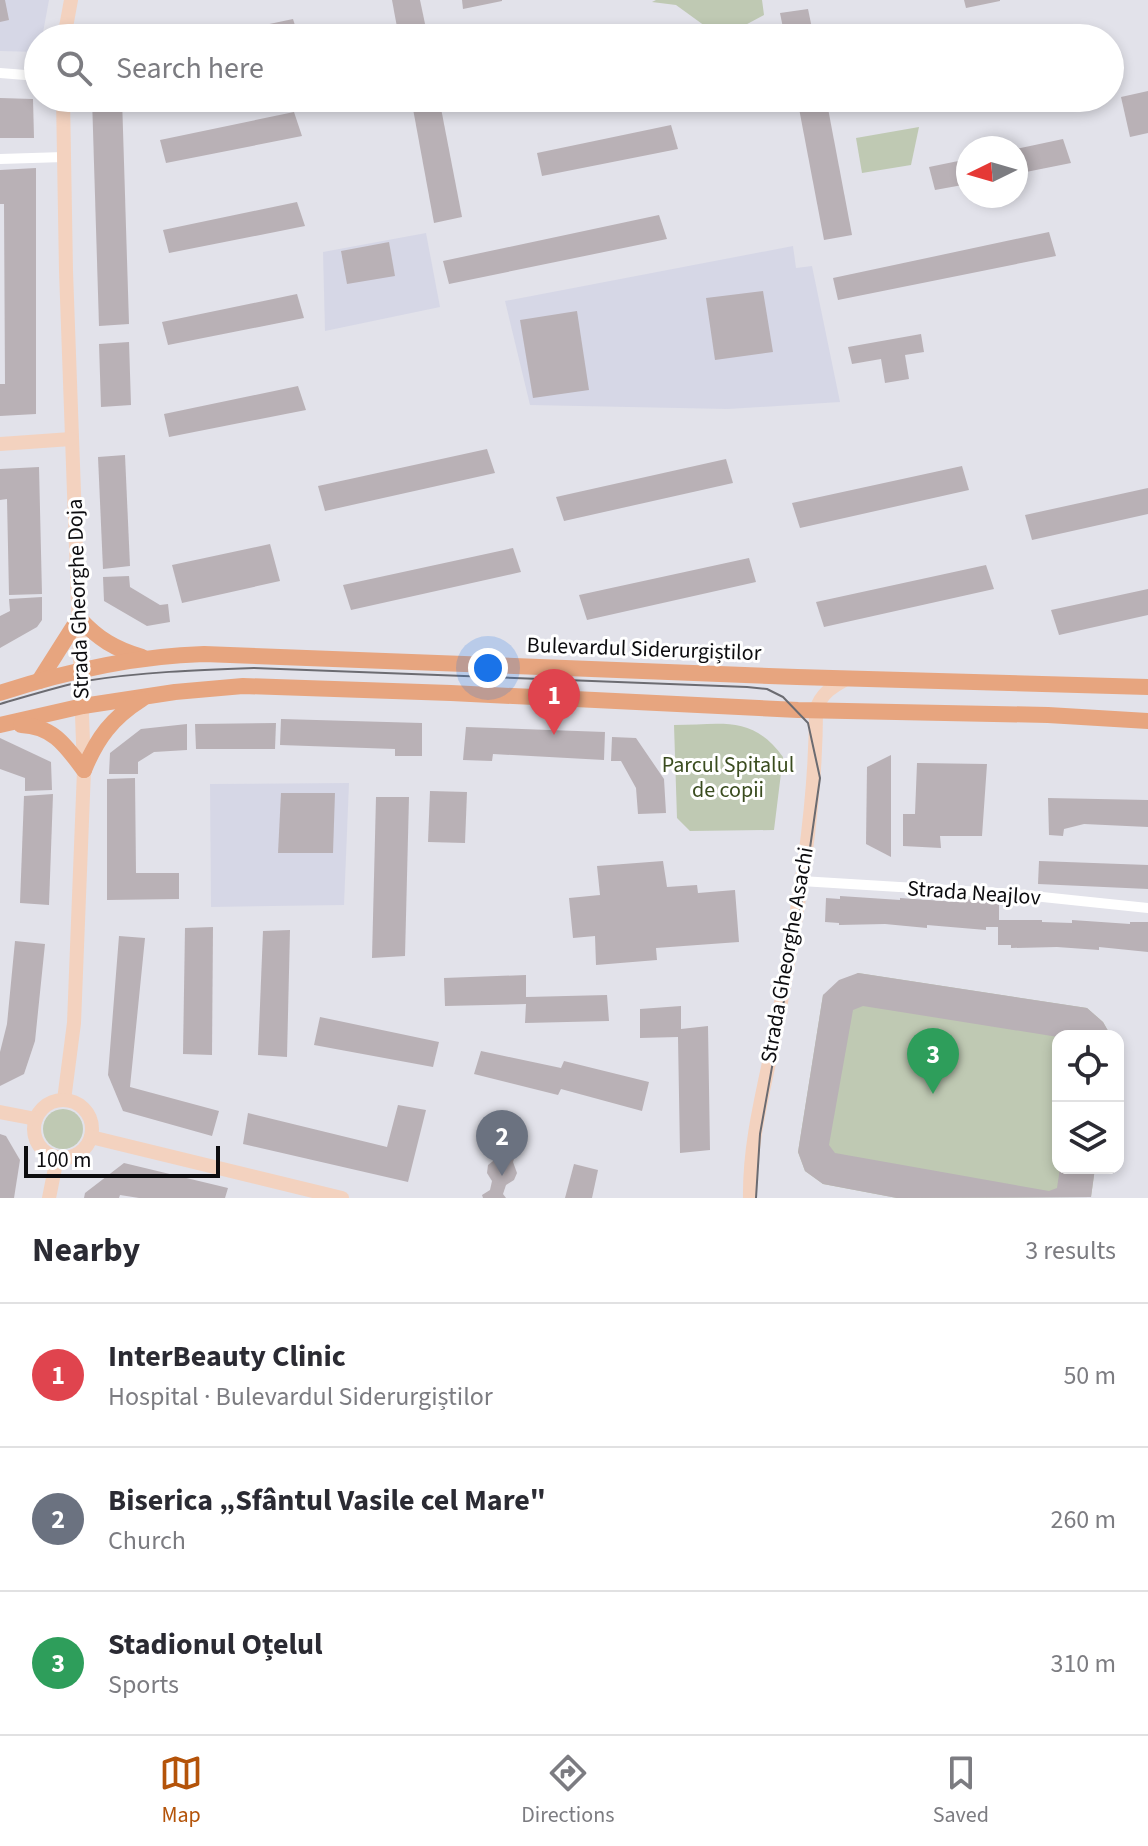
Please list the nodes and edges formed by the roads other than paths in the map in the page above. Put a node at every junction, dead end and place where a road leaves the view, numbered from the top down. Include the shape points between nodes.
1 (71, 0) edge
2 (67, 24) edge
3 (0, 73) edge
4 (24, 75) edge
5 (63, 112) edge
6 (64, 157) junction
7 (0, 159) edge
8 (71, 439) junction
9 (0, 444) edge
10 (79, 618) junction
11 (143, 658) junction
12 (82, 669) junction
13 (848, 678) junction
14 (39, 681) junction
15 (1148, 687) edge
16 (0, 693) edge
17 (147, 696) junction
18 (83, 706) junction
19 (816, 710) junction
20 (1148, 721) edge
21 (1, 725) edge
22 (84, 770) junction
23 (801, 881) junction
24 (1148, 908) edge
25 (64, 1100) junction
26 (0, 1112) edge
27 (36, 1119) junction
28 (91, 1137) junction
29 (57, 1158) junction
30 (49, 1198) edge
31 (342, 1198) edge
32 (750, 1198) edge

1 - 2 street
3 - 4 street
5 - 6 street, Strada Gheorghe Doja
6 - 7 street
6 - 8 street, Strada Gheorghe Doja
8 - 9 street
8 - 10 street, Strada Gheorghe Doja
10 - 11 main road via 112,647
10 - 12 street, Strada Gheorghe Doja
10 - 14 main road
11 - 12 main road, Bulevardul Siderurgiștilor
11 - 13 main road, Bulevardul Siderurgiștilor via 253,655
12 - 14 main road, Bulevardul Siderurgiștilor
12 - 18 street, Strada Gheorghe Doja
13 - 15 main road, Bulevardul Siderurgiștilor
13 - 19 street via 825,692
14 - 16 main road, Bulevardul Siderurgiștilor
17 - 18 main road
17 - 19 main road via 214,687 294,686
17 - 22 main road via 110,723
18 - 21 main road
18 - 22 street, Strada Gheorghe Doja
19 - 20 main road
19 - 23 street, Strada Gheorghe Asachi via 816,777
21 - 22 main road via 34,725 49,731
22 - 25 street, Strada Gheorghe Doja via 74,1023
23 - 24 street, Strada Neajlov
23 - 32 street, Strada Gheorghe Asachi via 753,1146
25 - 27 street via 50,1103
25 - 28 street via 85,1109
26 - 27 street
27 - 29 street via 37,1142
28 - 29 street via 74,1156
28 - 31 street
29 - 30 street

